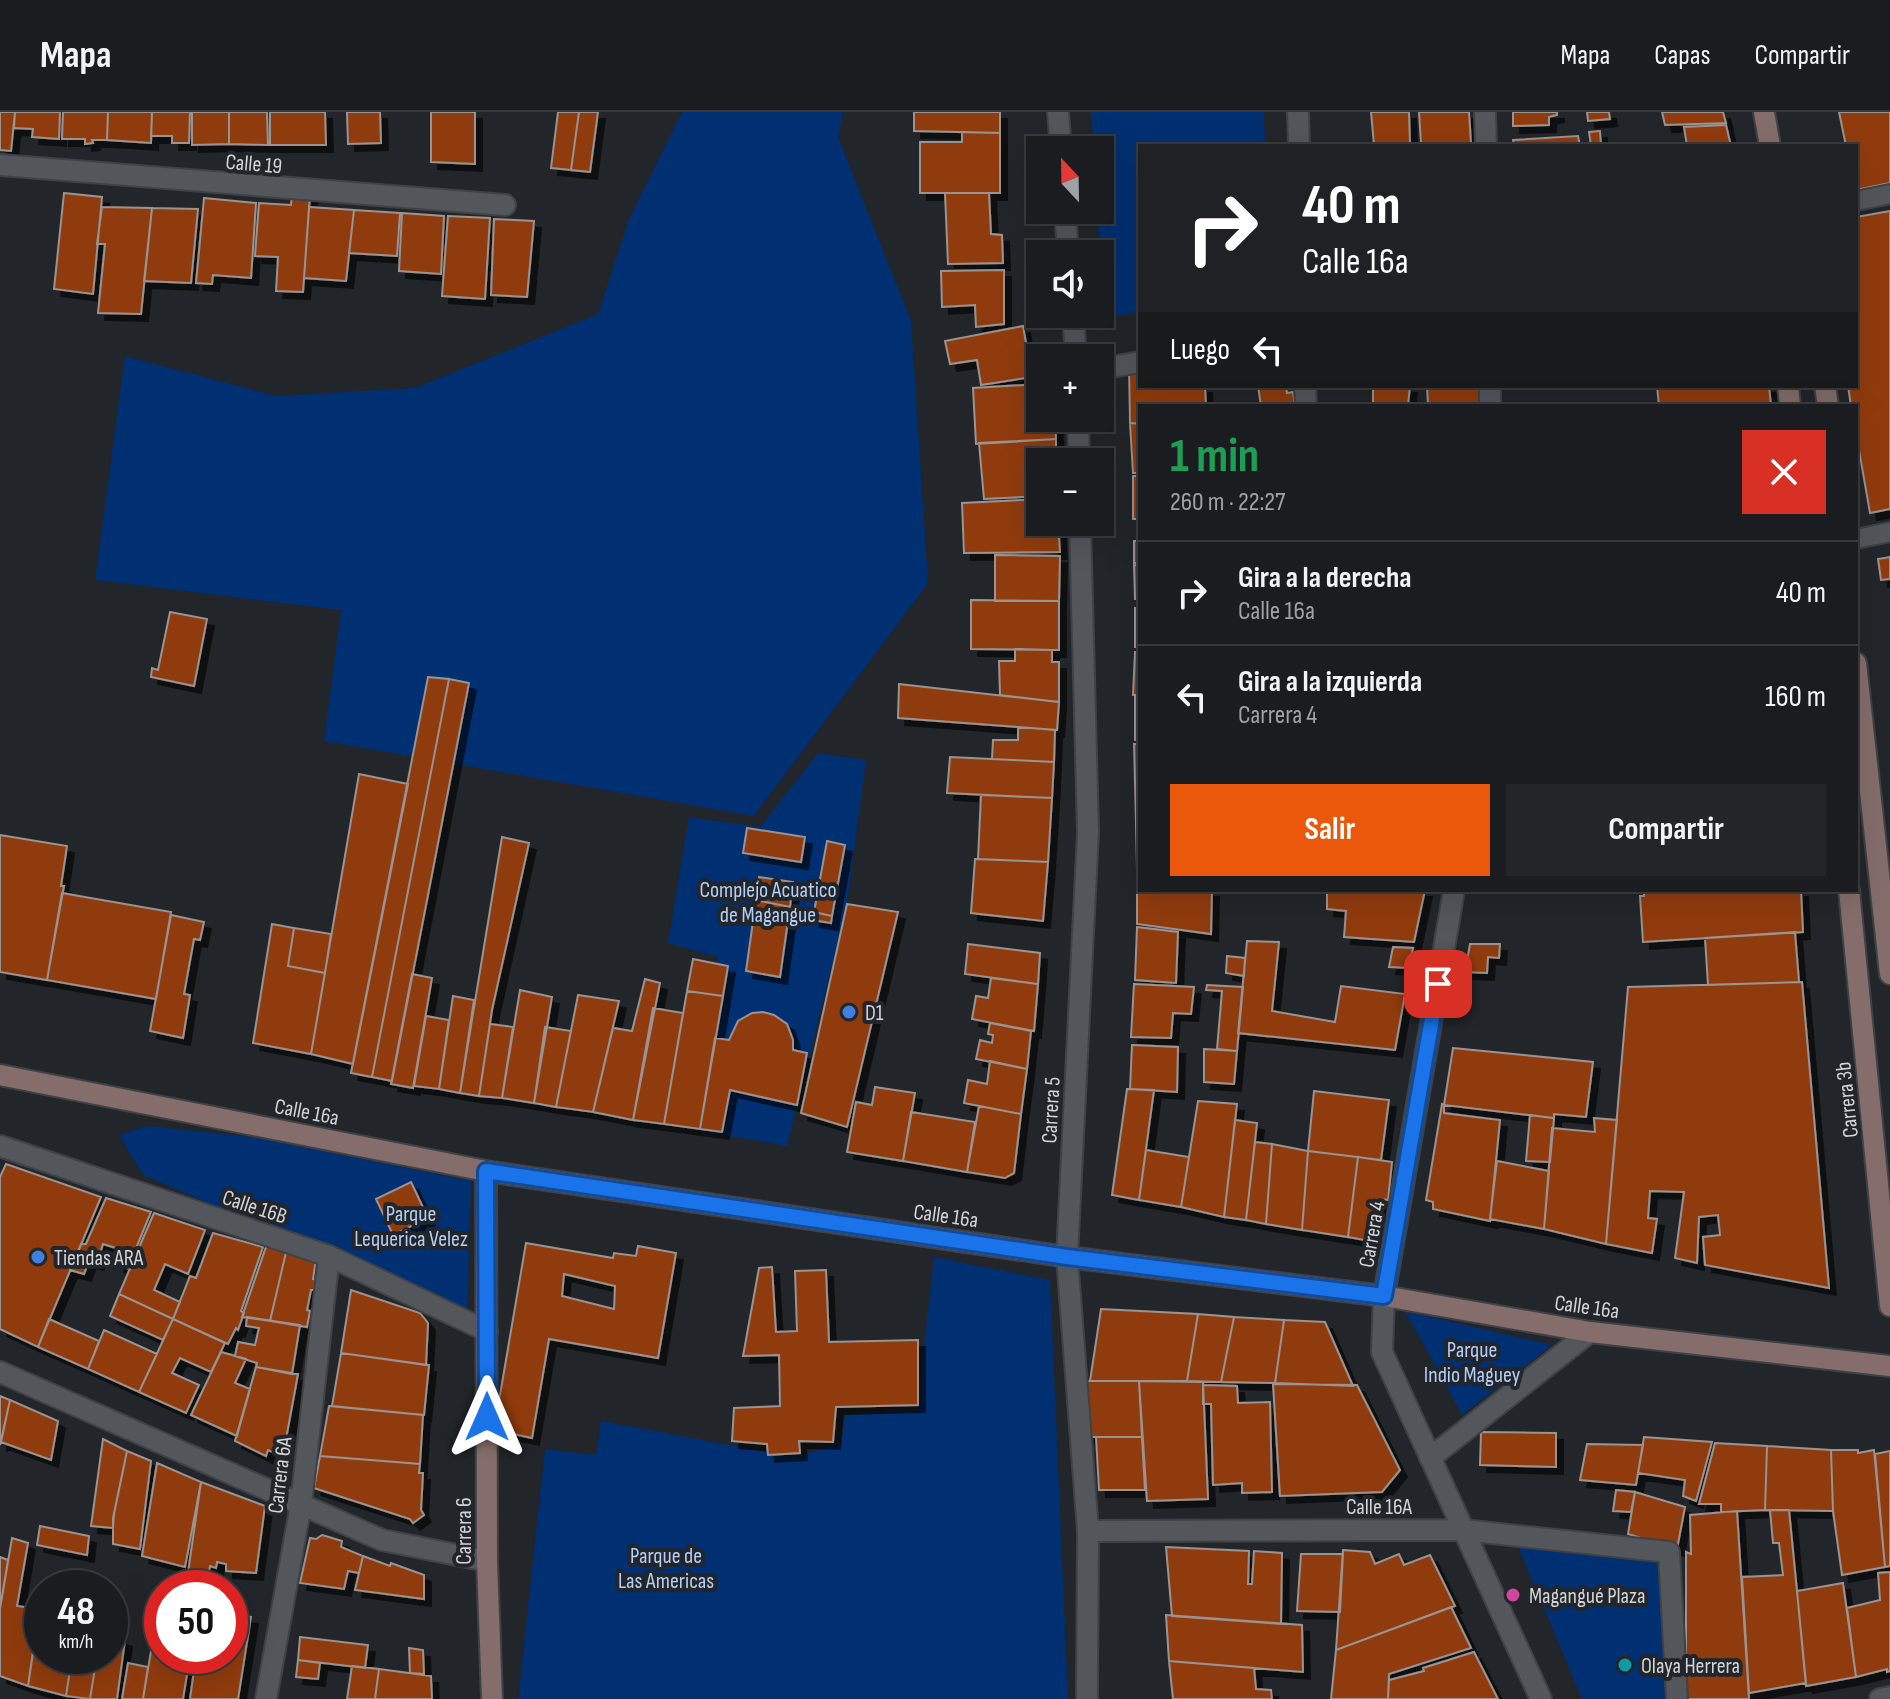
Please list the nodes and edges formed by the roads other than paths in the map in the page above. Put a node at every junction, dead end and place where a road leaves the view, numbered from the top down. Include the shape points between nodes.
1 (1058, 112) edge
2 (1298, 112) edge
3 (1485, 112) edge
4 (1764, 112) edge
5 (1060, 136) edge
6 (1299, 144) edge
7 (1486, 144) edge
8 (1770, 144) edge
9 (0, 165) edge
10 (1890, 194) edge
11 (1858, 201) edge
12 (505, 205) dead end
13 (1138, 362) edge
14 (1114, 367) edge
15 (1890, 532) edge
16 (1080, 536) edge
17 (1858, 539) edge
18 (1858, 679) edge
19 (1454, 892) edge
20 (1849, 892) edge
21 (1887, 912) edge
22 (1890, 974) edge
23 (0, 1075) edge
24 (0, 1146) edge
25 (486, 1171) junction
26 (329, 1256) junction
27 (1067, 1257) junction
28 (1384, 1296) junction
29 (1890, 1306) edge
30 (487, 1331) junction
31 (1590, 1332) junction
32 (1890, 1366) edge
33 (0, 1372) edge
34 (1430, 1458) junction
35 (301, 1504) junction
36 (1463, 1530) junction
37 (1088, 1531) junction
38 (487, 1561) junction
39 (1890, 1697) edge
40 (266, 1699) edge
41 (492, 1699) edge
42 (1087, 1699) edge
43 (1541, 1699) edge
44 (1677, 1699) edge
45 (1880, 1699) edge

1 - 5 street
2 - 6 street
3 - 7 street
4 - 8 main road
9 - 12 street, Calle 19
10 - 11 lane
13 - 14 street
15 - 17 lane
16 - 27 street, Carrera 5 via 1088,832
18 - 21 main road
19 - 28 street, Carrera 4
20 - 29 main road, Carrera 3b
21 - 22 main road
23 - 25 main road, Calle 16a
24 - 26 street, Calle 16B
25 - 27 main road, Calle 16a
25 - 30 main road, Carrera 6
26 - 30 street, Calle 16B
26 - 35 street, Carrera 6A
27 - 28 main road, Calle 16a
27 - 37 street, Carrera 5
28 - 31 main road, Calle 16a
28 - 34 street, Carrera 4 via 1382,1352
30 - 38 main road, Carrera 6
31 - 32 main road, Calle 16a
31 - 34 street
33 - 35 street
34 - 36 street, Carrera 4
35 - 38 street via 382,1540
35 - 40 street, Carrera 6A
36 - 37 street, Calle 16A
36 - 43 street, Carrera 4
36 - 44 street, Calle 16A via 1669,1552
37 - 42 street, Carrera 5
38 - 41 main road, Carrera 6
39 - 45 street

